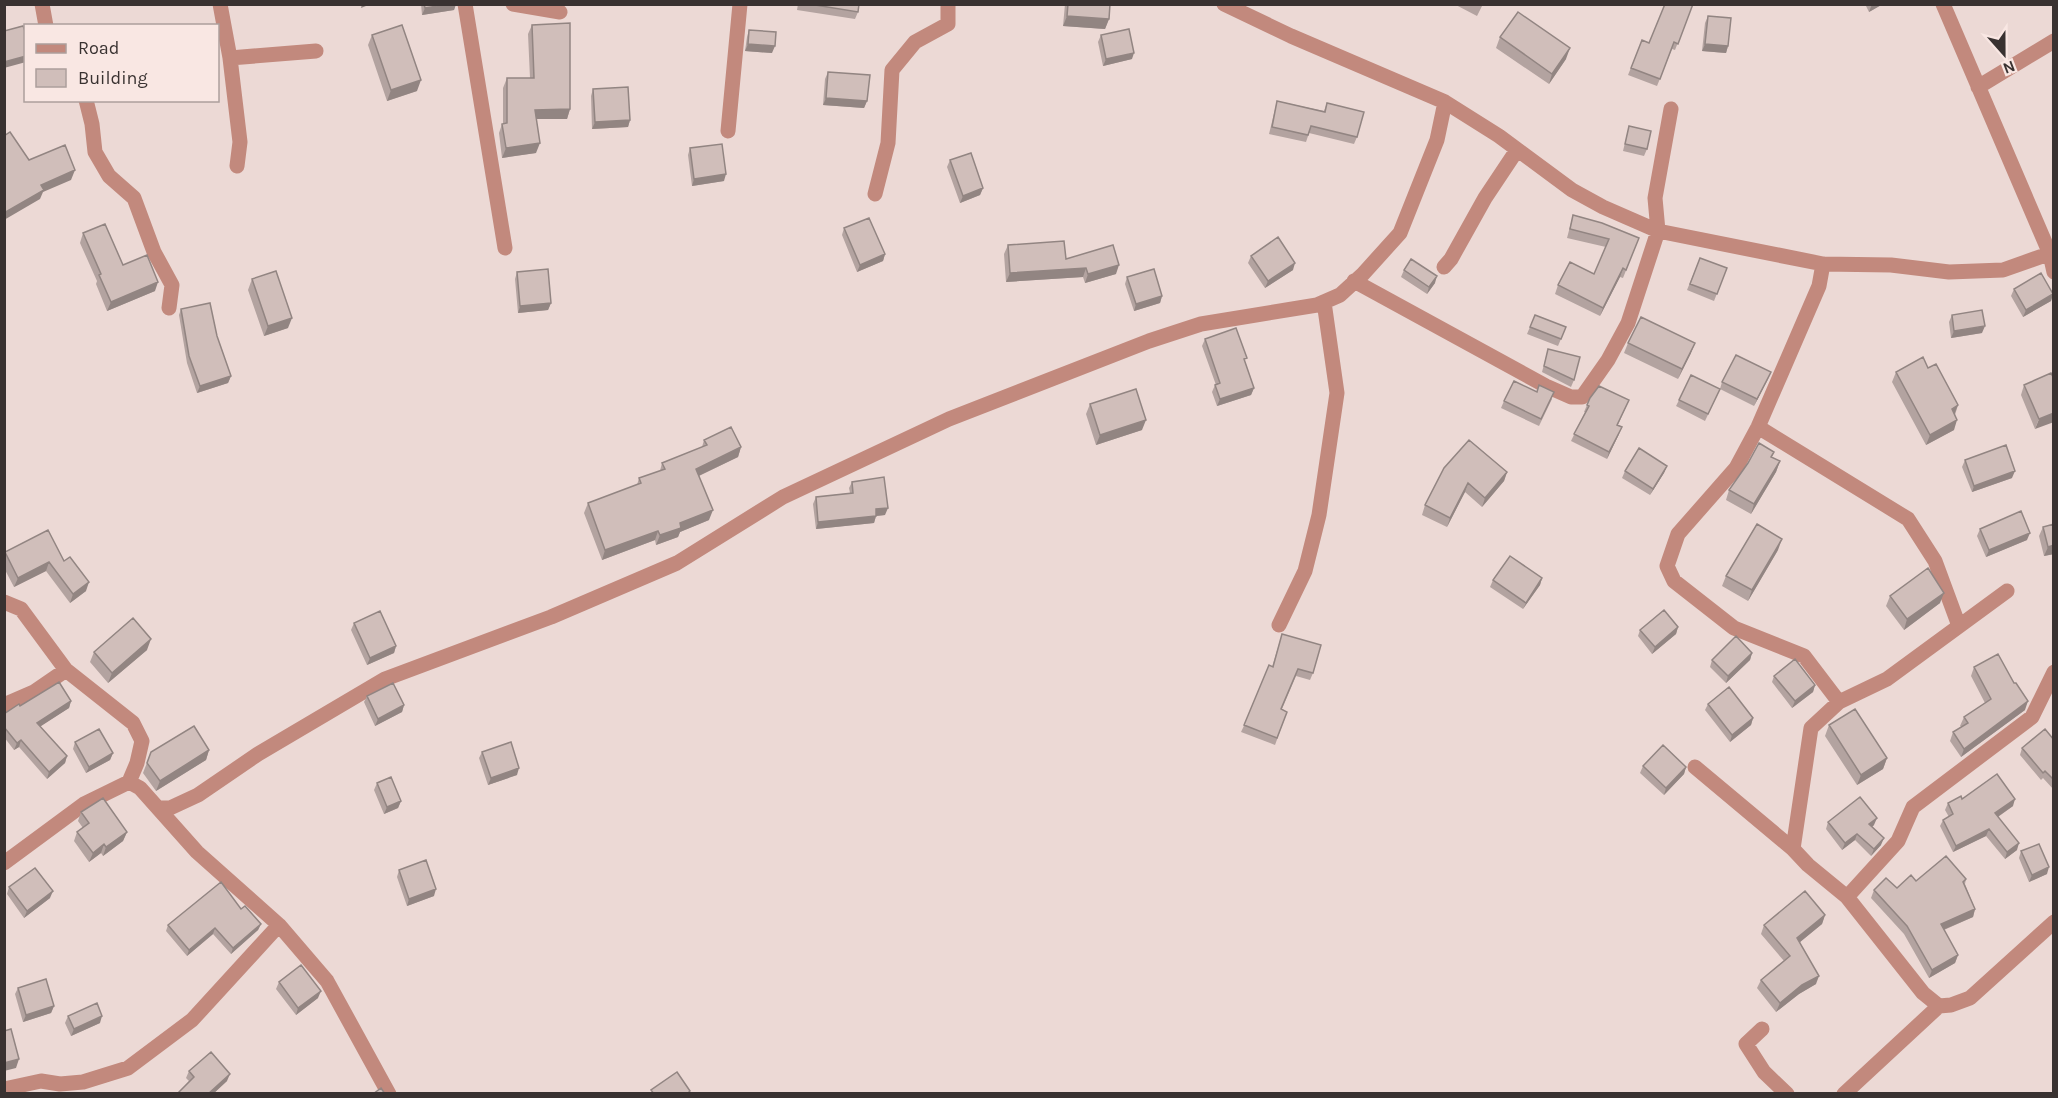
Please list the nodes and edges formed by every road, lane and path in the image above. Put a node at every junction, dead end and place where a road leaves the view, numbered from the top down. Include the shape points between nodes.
1 (42, 4) edge
2 (220, 4) edge
3 (465, 4) edge
4 (513, 4) edge
5 (740, 4) edge
6 (948, 4) edge
7 (1943, 4) edge
8 (1224, 5) edge
9 (561, 12) dead end
10 (46, 24) edge
11 (2054, 41) edge
12 (316, 51) dead end
13 (230, 58) junction
14 (1978, 87) junction
15 (86, 102) edge
16 (1445, 102) junction
17 (1671, 110) dead end
18 (728, 130) dead end
19 (1517, 150) junction
20 (237, 166) dead end
21 (875, 194) dead end
22 (1658, 231) junction
23 (505, 248) dead end
24 (2052, 253) edge
25 (1823, 264) junction
26 (1444, 267) dead end
27 (2054, 273) edge
28 (1354, 281) junction
29 (1324, 302) junction
30 (169, 308) dead end
31 (1758, 427) junction
32 (2007, 591) dead end
33 (4, 602) edge
34 (1279, 625) dead end
35 (1959, 626) junction
36 (66, 670) junction
37 (2054, 672) edge
38 (1839, 702) junction
39 (4, 705) edge
40 (1695, 767) dead end
41 (129, 782) junction
42 (159, 808) junction
43 (1793, 849) junction
44 (4, 863) edge
45 (1847, 897) junction
46 (2054, 922) edge
47 (279, 925) junction
48 (1939, 1006) junction
49 (1762, 1029) dead end
50 (4, 1089) edge
51 (389, 1094) edge
52 (1787, 1094) edge
53 (1845, 1094) edge

1 - 10 street
2 - 13 street
3 - 23 street
4 - 9 street
5 - 18 street
6 - 21 street via 948,24 915,42 892,70 888,143
7 - 14 street
8 - 16 street
11 - 14 street
12 - 13 street
13 - 20 street via 240,142
14 - 24 street
15 - 30 street via 95,152 109,176 134,198 154,252 172,285
16 - 19 street
16 - 28 street via 1437,140 1400,232
17 - 22 street via 1655,198
19 - 22 street via 1572,190
19 - 26 street
22 - 25 street
22 - 28 street via 1628,323 1585,395 1577,399 1546,386
24 - 25 street via 2003,270 1949,272 1891,265
24 - 27 street
25 - 31 street via 1819,286
28 - 29 street via 1340,296
29 - 34 street via 1337,393 1319,515 1305,571
29 - 42 street via 1201,324 949,420 783,497 677,563 385,680 258,754 198,795 170,808
31 - 35 street via 1908,519 1935,561
31 - 38 street via 1736,468 1678,534 1667,566 1674,581 1734,628 1804,656
32 - 35 street
33 - 36 street via 21,609
35 - 38 street via 1887,679
36 - 39 street via 34,692
36 - 41 street via 133,723 142,741
37 - 45 street via 2032,717 1913,807 1898,841
38 - 43 street via 1810,728
40 - 43 street
41 - 42 street
41 - 44 street via 84,804
42 - 47 street via 197,852
43 - 45 street
45 - 48 street via 1923,993
46 - 48 street via 1970,998
47 - 50 street via 192,1020 128,1068 83,1082 60,1084 41,1080
47 - 51 street via 327,981
48 - 53 street
49 - 52 street via 1746,1044 1764,1072

